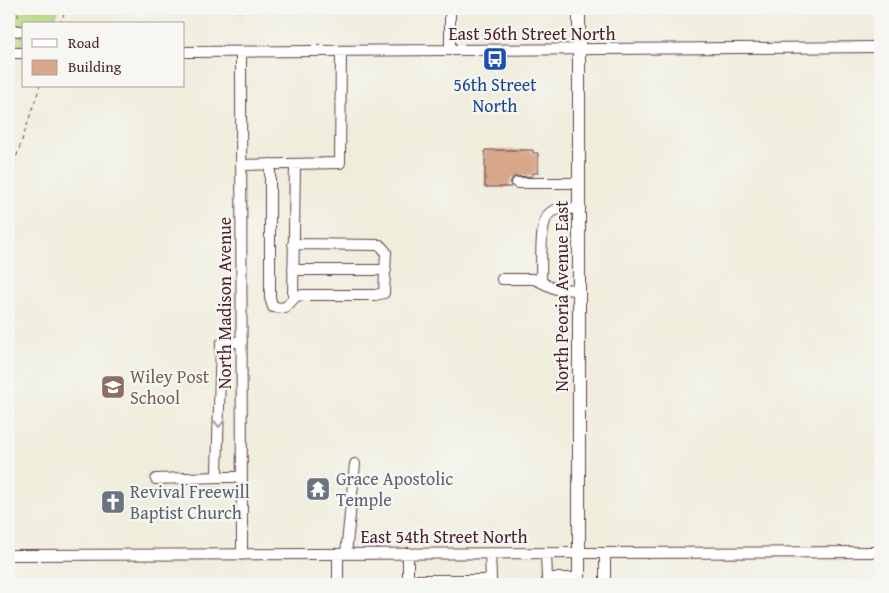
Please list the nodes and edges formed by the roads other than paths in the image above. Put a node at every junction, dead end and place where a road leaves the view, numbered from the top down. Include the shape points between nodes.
1 (450, 9) edge
2 (579, 9) edge
3 (22, 27) edge
4 (9, 29) edge
5 (880, 47) edge
6 (450, 50) junction
7 (579, 50) junction
8 (185, 52) edge
9 (241, 52) junction
10 (341, 52) junction
11 (9, 53) edge
12 (22, 53) edge
13 (270, 164) junction
14 (295, 164) junction
15 (242, 165) junction
16 (517, 183) dead end
17 (579, 183) junction
18 (579, 210) junction
19 (293, 244) junction
20 (293, 270) junction
21 (386, 270) junction
22 (502, 279) dead end
23 (541, 281) junction
24 (579, 290) junction
25 (292, 299) junction
26 (242, 341) junction
27 (355, 464) dead end
28 (219, 477) junction
29 (242, 477) junction
30 (156, 479) dead end
31 (880, 552) edge
32 (490, 553) junction
33 (546, 553) junction
34 (579, 553) junction
35 (605, 553) junction
36 (242, 554) junction
37 (342, 554) junction
38 (408, 554) junction
39 (9, 555) edge
40 (547, 581) edge
41 (579, 581) edge
42 (408, 582) edge
43 (491, 582) edge
44 (338, 584) edge
45 (605, 584) edge

1 - 6 street
2 - 7 main road, North Peoria Avenue East
3 - 4 street
5 - 7 street, East 56th Street North
6 - 7 street, East 56th Street North
6 - 10 street, East 56th Street North
7 - 17 main road, North Peoria Avenue East
8 - 9 street, East 56th Street North
9 - 10 street, East 56th Street North
9 - 15 street, North Madison Avenue
10 - 14 street via 340,163
11 - 12 street
13 - 14 street
13 - 15 street
13 - 25 street via 270,304 273,308 285,308
14 - 19 street
15 - 26 street, North Madison Avenue
16 - 17 street
17 - 18 main road, North Peoria Avenue East
18 - 23 street via 553,210 545,218
18 - 24 main road, North Peoria Avenue East
19 - 20 street
19 - 21 street via 380,245 386,252
20 - 21 street
20 - 25 street
21 - 25 street via 386,288 380,295 304,295
22 - 23 street
23 - 24 street via 556,289
24 - 34 main road, North Peoria Avenue East
26 -> 28 street via 221,344
26 - 29 street, North Madison Avenue
27 - 37 street
28 - 29 street
28 - 30 street
29 - 36 street, North Madison Avenue
31 - 35 street, East 54th Street North
32 - 33 street, East 54th Street North
32 - 38 street, East 54th Street North
32 - 43 street
33 - 34 street, East 54th Street North
33 - 40 street
34 - 35 street, East 54th Street North
34 - 41 main road, North Peoria Avenue East
35 - 45 street
36 - 37 street, East 54th Street North
36 - 39 street, East 54th Street North
37 - 38 street, East 54th Street North
37 - 44 street
38 - 42 street
40 - 41 street
42 - 43 street

